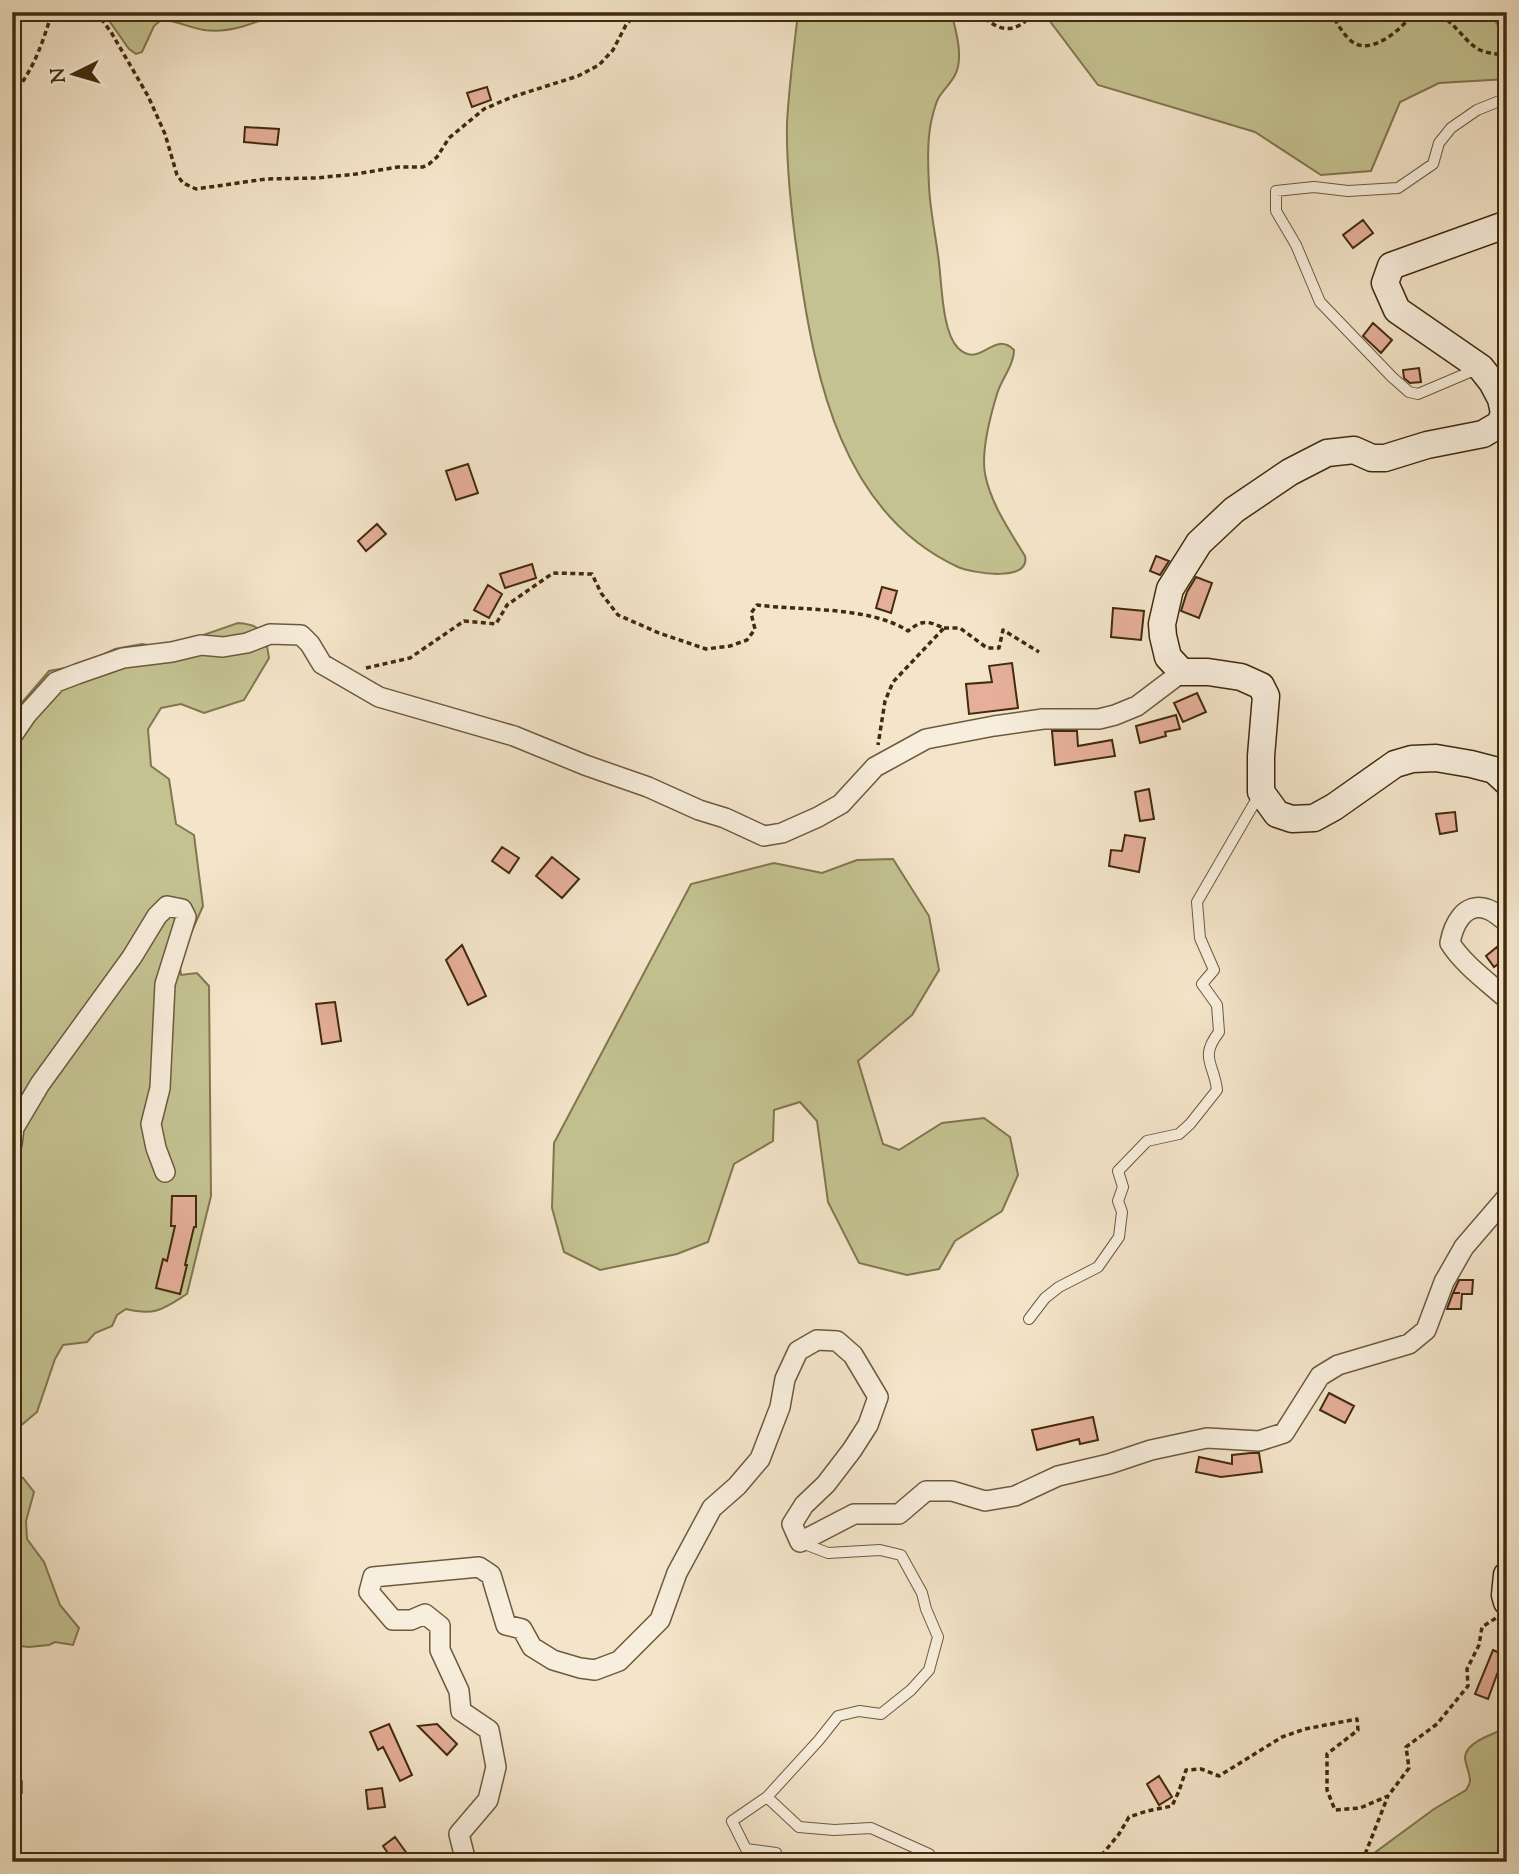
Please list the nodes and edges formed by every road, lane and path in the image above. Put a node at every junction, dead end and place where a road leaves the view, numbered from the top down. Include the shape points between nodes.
1 (51, 12) edge
2 (96, 12) edge
3 (637, 12) edge
4 (979, 12) edge
5 (1034, 12) edge
6 (1330, 12) edge
7 (1507, 55) edge
8 (12, 95) edge
9 (1507, 98) edge
10 (1507, 230) edge
11 (1481, 368) junction
12 (944, 628) junction
13 (1039, 652) dead end
14 (1182, 672) junction
15 (340, 675) junction
16 (12, 736) edge
17 (875, 767) junction
18 (1507, 782) edge
19 (1261, 792) junction
20 (1507, 922) edge
21 (1507, 999) edge
22 (12, 1144) edge
23 (165, 1172) dead end
24 (1507, 1197) edge
25 (1029, 1319) dead end
26 (800, 1542) junction
27 (1507, 1575) edge
28 (1503, 1609) edge
29 (1388, 1796) junction
30 (767, 1797) junction
31 (466, 1862) edge
32 (776, 1862) edge
33 (928, 1862) edge
34 (1096, 1862) edge
35 (1362, 1862) edge

1 - 8 path via 36,58
2 - 3 path via 148,96 177,175 196,189 423,167 484,109 599,65
4 - 5 path via 996,27 1006,29 1021,25
6 - 7 path via 1349,39 1361,45 1385,39 1423,13 1452,23 1480,50
9 - 11 lane via 1477,110 1451,128 1438,143 1433,164 1398,188 1276,191 1276,211 1320,302 1409,392 1418,394
10 - 11 main road via 1502,226 1391,266 1385,283 1397,310
11 - 14 main road via 1501,399 1504,413 1495,429 1385,458 1354,450 1327,453 1234,510 1199,543 1170,589 1162,624 1168,657
12 - 13 path via 960,628 987,649 999,648 1003,630
12 - 15 path via 927,621 908,631 895,622 849,612 757,605 751,613 755,629 747,640 706,649 618,615 592,574 553,573 507,605 496,624 464,621 410,657
12 - 17 path via 888,691
14 - 17 street via 1138,706 1115,715 1043,719 926,739
14 - 19 main road via 1241,677 1261,686 1266,696
15 - 16 street via 322,664 302,635 270,634 223,648 201,645 122,658 56,682
15 - 17 street via 379,697 514,736 764,836 782,833 841,804
18 - 19 main road via 1483,767 1436,758 1412,759 1395,764 1314,818 1292,819 1277,814
19 - 25 lane via 1196,902 1200,938 1214,970 1202,984 1217,1005 1219,1032 1210,1044 1208,1062 1217,1090 1190,1125 1179,1134 1147,1141 1118,1171 1123,1187 1118,1201 1122,1212 1118,1237 1098,1267 1059,1287
20 - 21 street via 1485,908 1473,909 1459,917 1450,943 1459,957
22 - 23 street via 14,1128 40,1084 167,906 182,909 186,917 165,984 160,1088 151,1124
24 - 26 street via 1464,1247 1444,1282 1426,1330 1409,1344 1338,1365 1320,1376 1284,1433 1259,1441 1207,1438 1151,1450 1058,1476 1015,1496 985,1501 952,1491 926,1491 899,1514 854,1514
26 - 30 lane via 828,1553 880,1549 901,1555 922,1593 938,1637 929,1670 911,1690 881,1714 838,1716
26 - 31 street via 792,1524 852,1450 878,1397 853,1355 837,1341 817,1340 799,1351 785,1379 780,1407 760,1459 712,1508 677,1573 660,1620 619,1661 595,1670 580,1668 532,1647 522,1629 506,1625 491,1575 479,1567 373,1577 369,1592 393,1620 425,1614 440,1626 440,1650 459,1691 461,1711 489,1730 496,1767 488,1800 459,1834
27 - 28 main road
28 - 29 path via 1482,1627 1467,1670 1468,1686 1437,1724 1406,1747 1409,1768
29 - 34 path via 1360,1808 1335,1810 1327,1790 1327,1754 1358,1730 1357,1718 1342,1720 1282,1737 1219,1776 1201,1769 1185,1770 1171,1806 1129,1817
29 - 35 path
30 - 32 lane via 732,1821 746,1849 776,1853
30 - 33 lane via 799,1827 871,1828 929,1854

